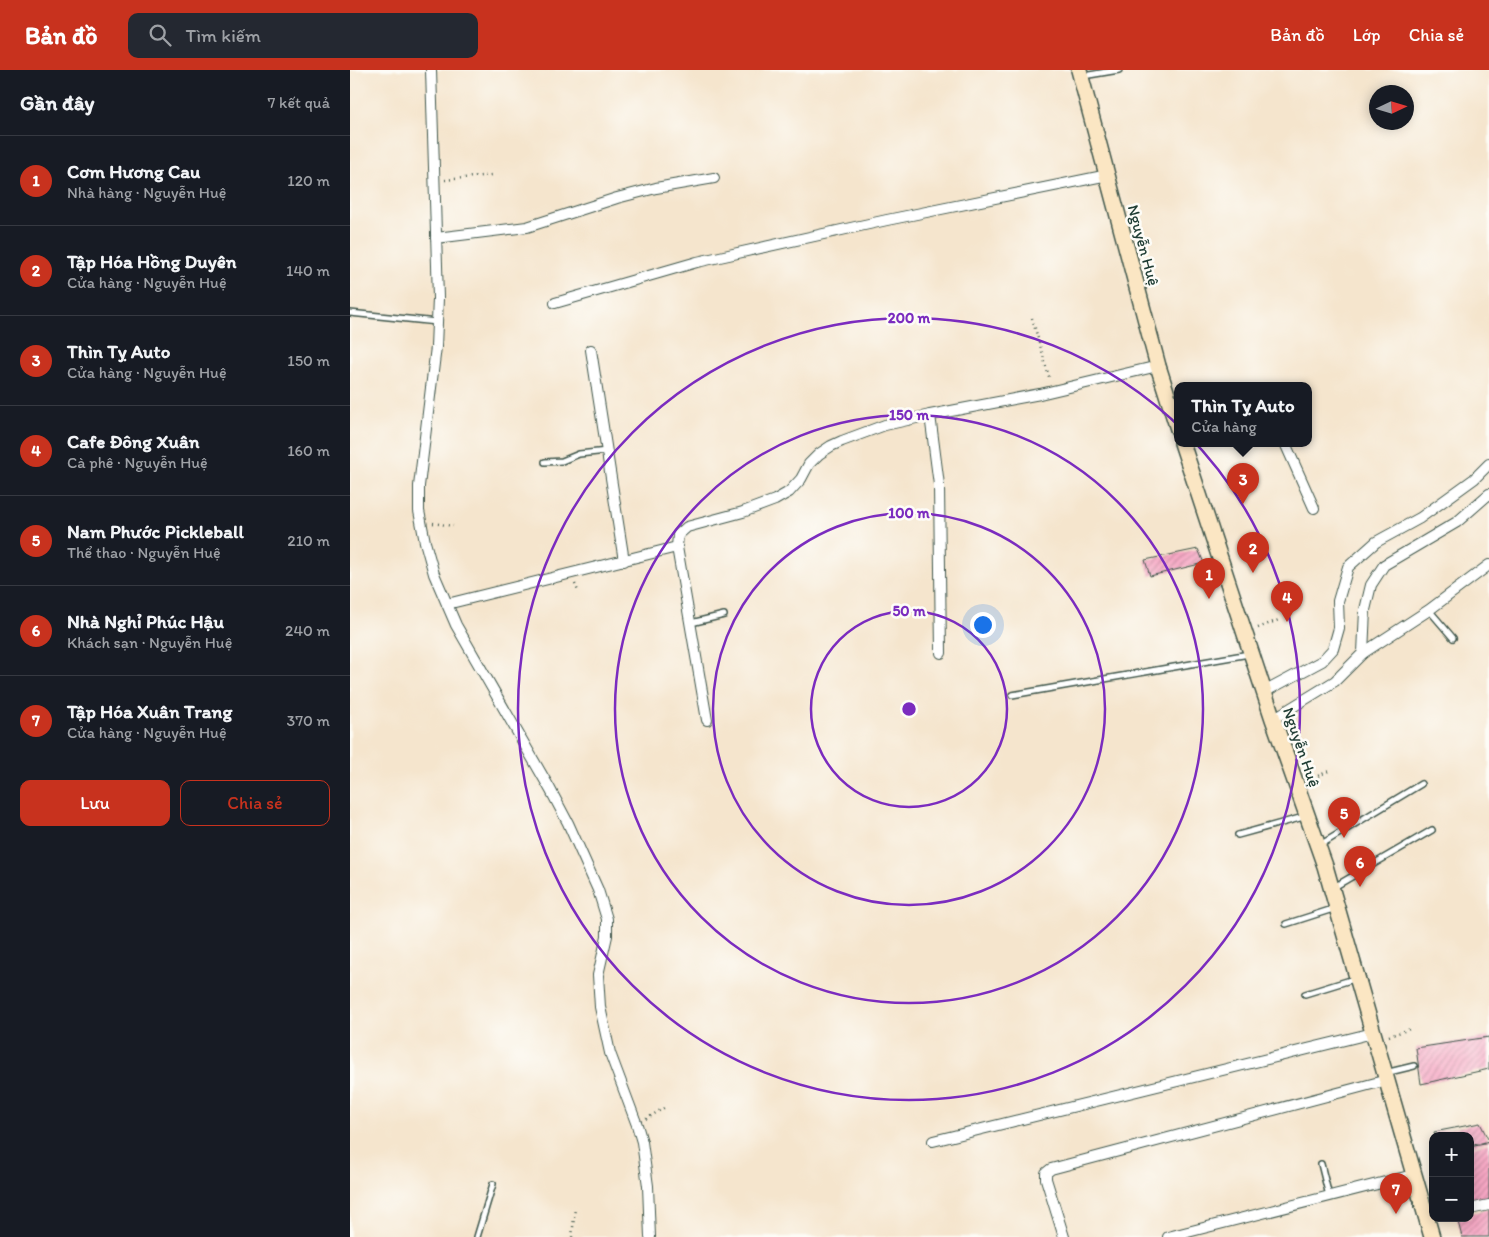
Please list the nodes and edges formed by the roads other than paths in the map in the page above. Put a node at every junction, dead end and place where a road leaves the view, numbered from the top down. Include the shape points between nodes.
1 (431, 70) edge
2 (1119, 70) edge
3 (1080, 73) edge
4 (1108, 175) junction
5 (714, 178) dead end
6 (436, 238) junction
7 (555, 303) dead end
8 (350, 313) edge
9 (437, 322) junction
10 (591, 350) dead end
11 (1158, 366) junction
12 (930, 415) junction
13 (1174, 416) edge
14 (1183, 447) edge
15 (1287, 447) edge
16 (606, 451) junction
17 (545, 462) dead end
18 (1489, 464) edge
19 (1489, 494) edge
20 (1314, 508) dead end
21 (677, 547) junction
22 (624, 560) junction
23 (1489, 565) edge
24 (447, 604) junction
25 (1429, 610) junction
26 (724, 615) dead end
27 (690, 623) junction
28 (1453, 638) dead end
29 (941, 653) dead end
30 (1252, 653) junction
31 (1363, 654) junction
32 (1264, 692) junction
33 (1012, 694) dead end
34 (1273, 719) junction
35 (707, 720) dead end
36 (1421, 784) dead end
37 (1307, 816) junction
38 (1432, 830) dead end
39 (1238, 835) dead end
40 (1318, 847) junction
41 (1331, 889) junction
42 (1337, 908) junction
43 (1286, 924) dead end
44 (1357, 978) junction
45 (1305, 994) dead end
46 (1374, 1036) junction
47 (1414, 1066) dead end
48 (1386, 1077) junction
49 (933, 1141) dead end
50 (1321, 1164) dead end
51 (1413, 1175) junction
52 (493, 1184) dead end
53 (1330, 1196) junction
54 (1489, 1205) edge
55 (1474, 1208) edge
56 (1429, 1216) edge
57 (1430, 1222) edge
58 (477, 1237) edge
59 (650, 1237) edge
60 (1064, 1237) edge
61 (1168, 1237) edge
62 (1432, 1237) edge

1 - 6 street
2 - 3 lane
3 - 4 street, Nguyễn Huệ
4 - 7 street via 697,262
4 - 11 street, Nguyễn Huệ
5 - 6 street via 617,198 527,227
6 - 9 street
8 - 9 lane
9 - 24 street via 419,511 424,542
10 - 16 street
11 - 12 street via 1054,391
11 - 13 street, Nguyễn Huệ
12 - 21 street via 885,425 830,446 809,464 789,492 743,512 687,527 678,535
12 - 29 street via 939,485
14 - 30 street, Nguyễn Huệ
15 - 20 street
16 - 17 lane
16 - 22 street
18 - 32 street via 1474,479 1420,518 1376,542 1348,567 1338,601 1339,628 1332,649 1322,661
19 - 31 street via 1457,522 1384,565 1372,585 1365,610
21 - 22 street
21 - 27 street
22 - 24 street
23 - 25 street
24 - 59 street via 568,823 598,890 607,920 598,975 600,1007 610,1053 642,1142
25 - 28 lane
25 - 31 street
26 - 27 lane
27 - 35 street
30 - 32 street, Nguyễn Huệ
30 - 33 lane
31 - 34 street via 1335,681
32 - 34 street, Nguyễn Huệ
34 - 37 street, Nguyễn Huệ
36 - 40 lane
37 - 39 lane
37 - 40 street, Nguyễn Huệ
38 - 41 lane
40 - 41 street, Nguyễn Huệ
41 - 42 street, Nguyễn Huệ
42 - 43 lane
42 - 44 street, Nguyễn Huệ
44 - 45 lane
44 - 46 street, Nguyễn Huệ
46 - 48 street, Nguyễn Huệ
46 - 49 street
47 - 48 lane
48 - 51 street, Nguyễn Huệ
48 - 60 street via 1051,1169 1046,1178
50 - 53 lane
51 - 53 street
51 - 56 street, Nguyễn Huệ
52 - 58 lane
53 - 61 street
54 - 55 street
57 - 62 street, Nguyễn Huệ

